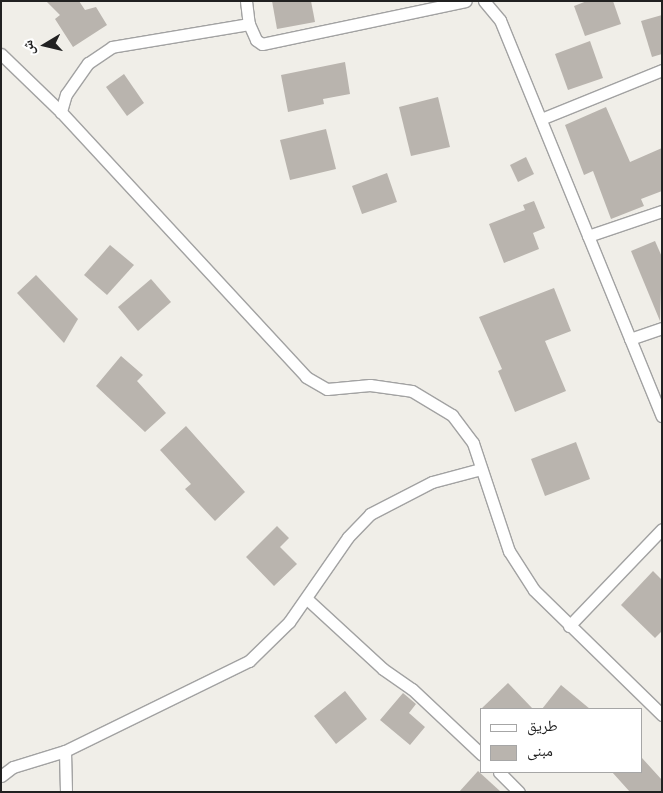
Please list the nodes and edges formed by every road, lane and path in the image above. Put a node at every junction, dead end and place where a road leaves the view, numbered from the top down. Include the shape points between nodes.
1 (246, 1) edge
2 (466, 1) edge
3 (484, 1) edge
4 (249, 24) junction
5 (1, 54) edge
6 (662, 70) edge
7 (61, 112) junction
8 (540, 120) junction
9 (662, 211) edge
10 (588, 236) junction
11 (662, 328) edge
12 (630, 339) junction
13 (662, 416) edge
14 (481, 469) junction
15 (662, 529) edge
16 (307, 599) junction
17 (569, 626) junction
18 (662, 714) edge
19 (65, 751) junction
20 (480, 753) edge
21 (499, 773) edge
22 (1, 776) edge
23 (66, 792) edge
24 (519, 792) edge

1 - 4 street
2 - 4 street via 262,44 256,40
3 - 8 street via 500,20
4 - 7 street via 112,46 88,63 66,94
5 - 7 street
6 - 8 street
7 - 14 street via 306,377 327,389 370,385 412,391 452,415 473,443
8 - 10 street
9 - 10 street
10 - 12 street
11 - 12 street
12 - 13 street
14 - 16 street via 432,482 370,514 348,538
14 - 17 street via 508,551 534,590
15 - 17 street
16 - 19 street via 249,661
16 - 20 street via 412,689
17 - 18 street
19 - 22 street via 13,767
19 - 23 street
21 - 24 street

